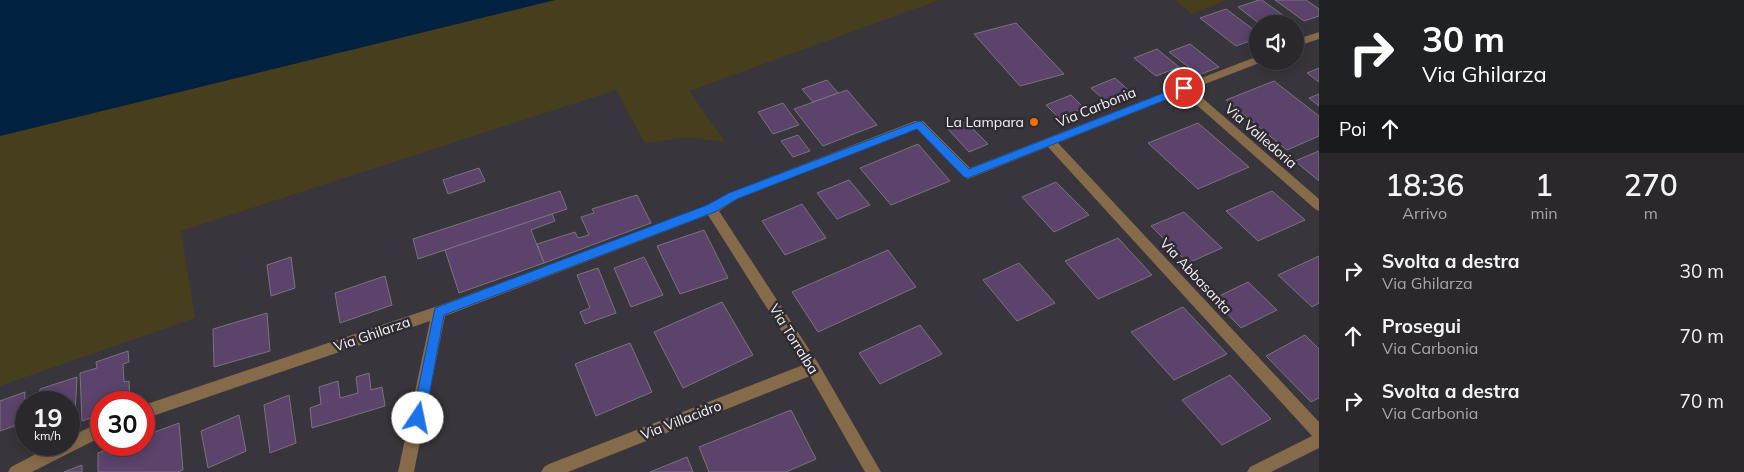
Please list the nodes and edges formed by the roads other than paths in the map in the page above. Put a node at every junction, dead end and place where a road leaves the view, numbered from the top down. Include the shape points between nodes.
1 (1319, 35) edge
2 (1304, 41) edge
3 (1249, 63) edge
4 (1184, 88) junction
5 (1050, 142) junction
6 (1319, 206) edge
7 (711, 209) junction
8 (439, 312) junction
9 (814, 368) junction
10 (155, 408) edge
11 (1319, 433) edge
12 (1319, 440) edge
13 (47, 456) edge
14 (16, 472) edge
15 (406, 472) edge
16 (549, 472) edge
17 (873, 472) edge
18 (1255, 472) edge

1 - 2 street
3 - 4 street, Via Carbonia
4 - 5 street, Via Carbonia
4 - 6 street, Via Valledoria
5 - 7 street, Via Carbonia via 968,174 919,124 733,196
5 - 11 street, Via Abbasanta
7 - 8 street, Via Ghilarza
7 - 9 street, Via Torralba
8 - 10 street, Via Ghilarza
8 - 15 street
9 - 16 street, Via Villacidro
9 - 17 street, Via Torralba
12 - 18 street
13 - 14 street

